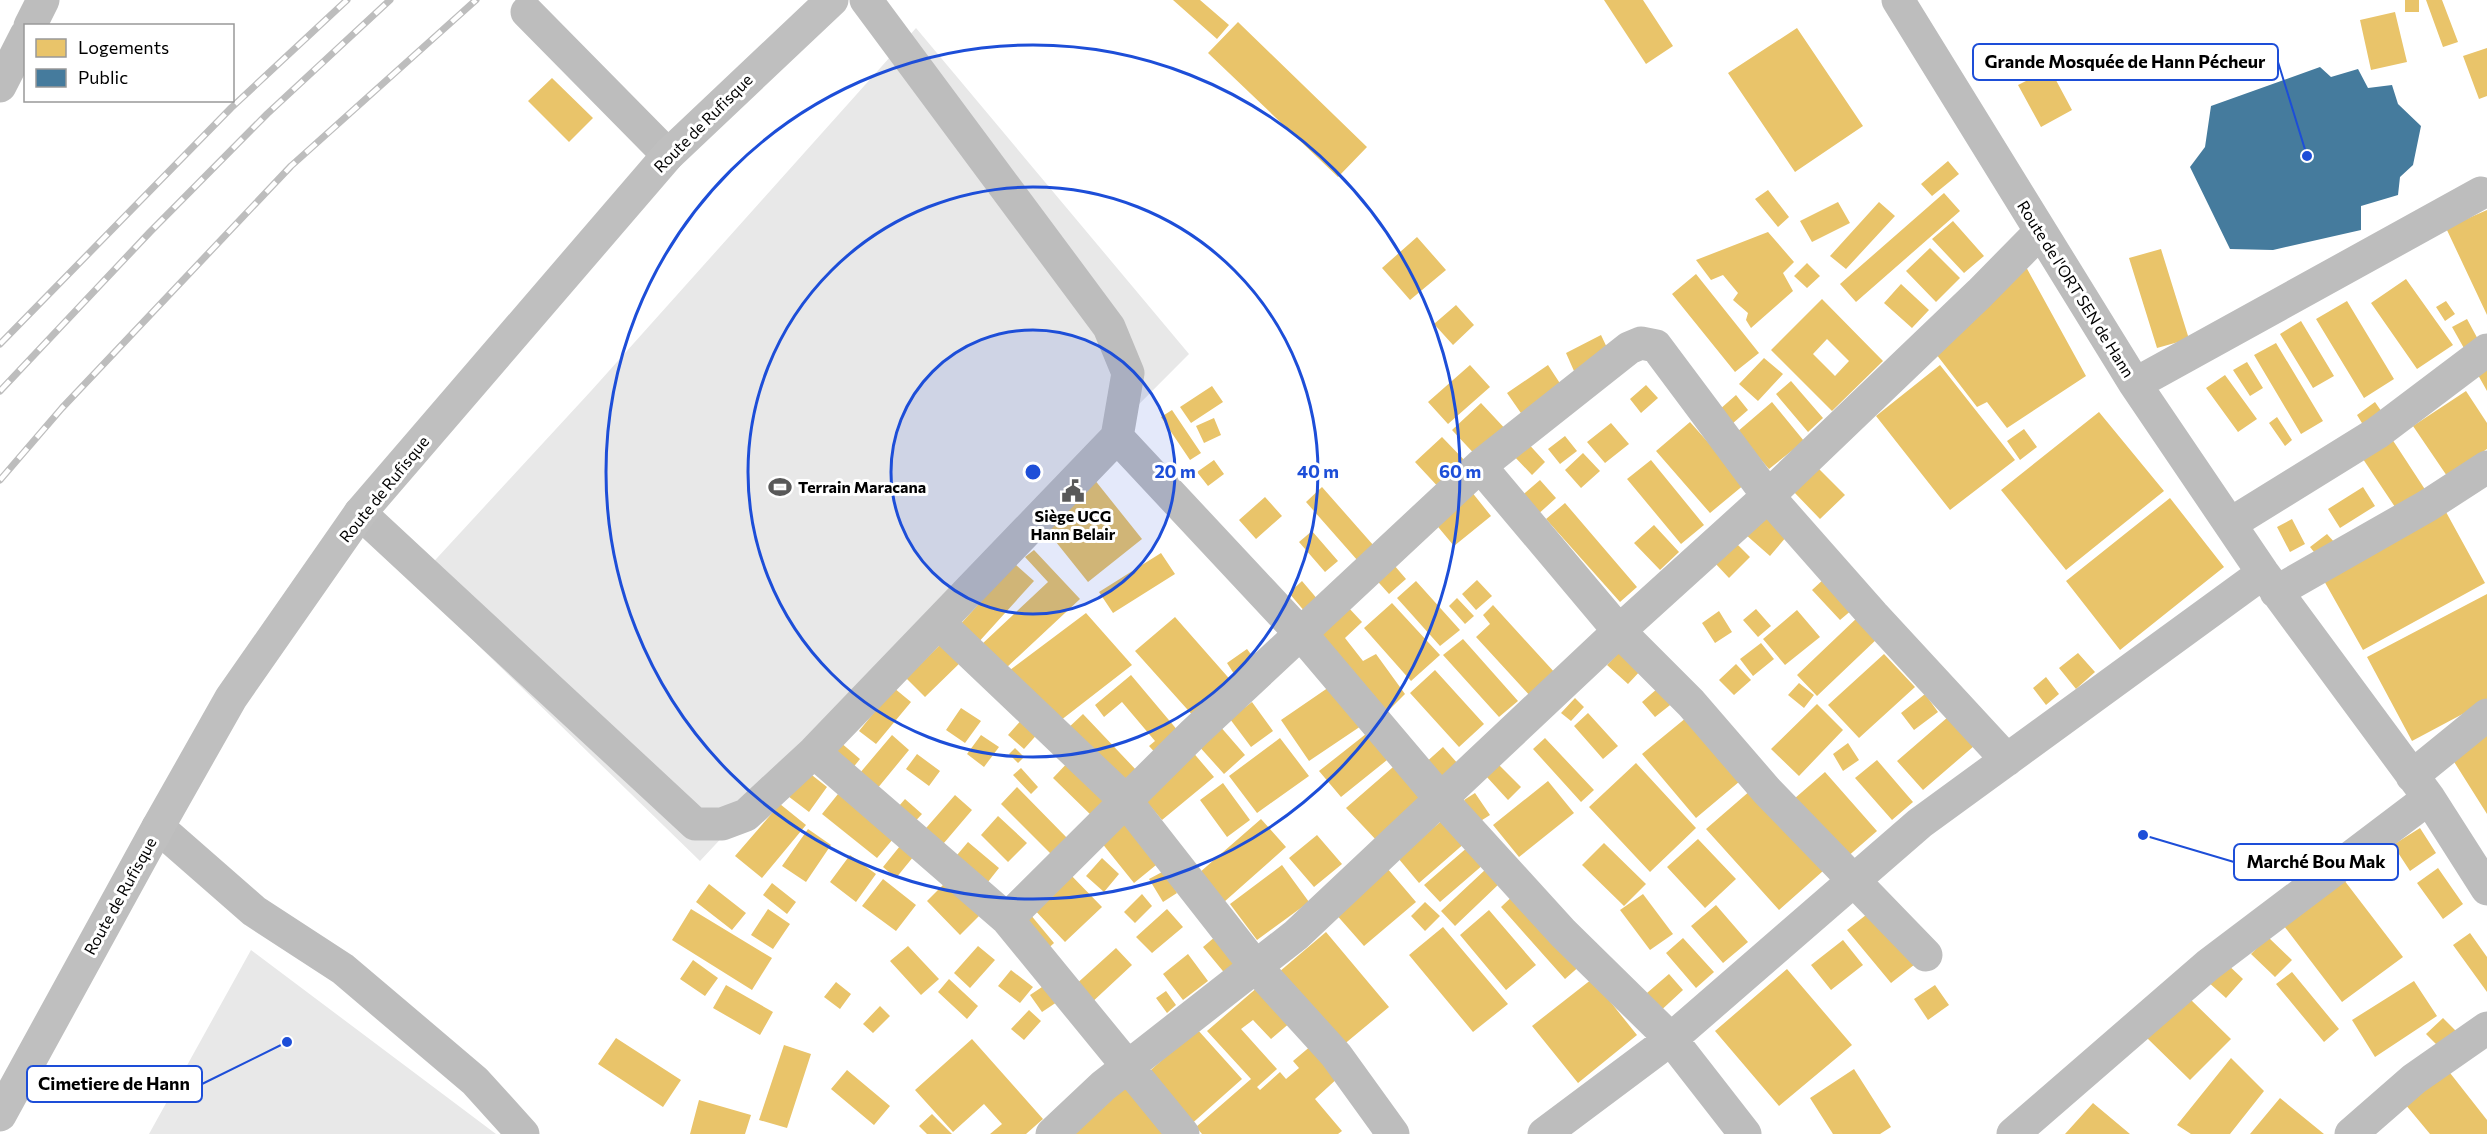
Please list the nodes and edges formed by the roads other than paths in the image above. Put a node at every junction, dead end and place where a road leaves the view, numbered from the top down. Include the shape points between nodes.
1 (43, 0) edge
2 (832, 0) edge
3 (866, 0) edge
4 (1898, 0) edge
5 (527, 12) dead end
6 (31, 24) edge
7 (24, 39) edge
8 (0, 86) edge
9 (668, 155) junction
10 (2481, 193) dead end
11 (2040, 232) junction
12 (2487, 350) edge
13 (2135, 384) junction
14 (1117, 437) junction
15 (1480, 466) junction
16 (2487, 467) edge
17 (1768, 496) junction
18 (360, 513) junction
19 (2230, 524) junction
20 (2269, 583) junction
21 (940, 624) junction
22 (1619, 631) junction
23 (1302, 635) junction
24 (2487, 715) edge
25 (814, 752) junction
26 (2007, 760) junction
27 (2420, 787) junction
28 (1440, 798) junction
29 (1126, 801) junction
30 (158, 827) junction
31 (2484, 878) edge
32 (1855, 879) junction
33 (1007, 919) junction
34 (1926, 955) dead end
35 (1257, 967) junction
36 (2487, 1028) edge
37 (1671, 1039) junction
38 (1128, 1068) junction
39 (0, 1115) edge
40 (1547, 1133) edge
41 (523, 1134) edge
42 (1052, 1134) edge
43 (1183, 1134) edge
44 (1393, 1134) edge
45 (1745, 1134) edge
46 (2013, 1134) edge
47 (2351, 1134) edge

1 - 6 street
2 - 9 main road, Route de Rufisque
3 - 14 street via 1109,327 1128,373
4 - 11 street, Route de l'ORT SEN de Hann
5 - 9 street
7 - 8 street
9 - 18 main road, Route de Rufisque
10 - 13 street
11 - 13 street, Route de l'ORT SEN de Hann
11 - 17 street
12 - 19 street via 2377,433
13 - 19 street, Route de l'ORT SEN de Hann
14 - 21 street
14 - 23 street
15 - 17 street via 1629,348 1641,343 1656,346
15 - 22 street
15 - 23 street
16 - 20 street via 2427,506
17 - 22 street
17 - 26 street
18 - 25 street via 695,824 722,824 746,815
18 - 30 main road, Route de Rufisque via 231,698
19 - 20 street, Route de l'ORT SEN de Hann
20 - 26 street
20 - 27 street, Route de l'ORT SEN de Hann
21 - 25 street
21 - 29 street
22 - 28 street
22 - 32 street via 1691,703 1767,791
23 - 28 street
23 - 29 street
24 - 27 street
25 - 33 street
26 - 32 street via 1920,823
27 - 31 street, Route de l'ORT SEN de Hann
27 - 46 street
28 - 35 street
28 - 37 street via 1563,933
29 - 33 street
29 - 35 street
30 - 39 main road, Route de Rufisque
30 - 41 street via 254,911 352,977 475,1081
32 - 34 street
32 - 37 street
33 - 38 street
35 - 38 street
35 - 44 street via 1336,1055
36 - 47 street via 2414,1079
37 - 40 street
37 - 45 street
38 - 42 street
38 - 43 street

